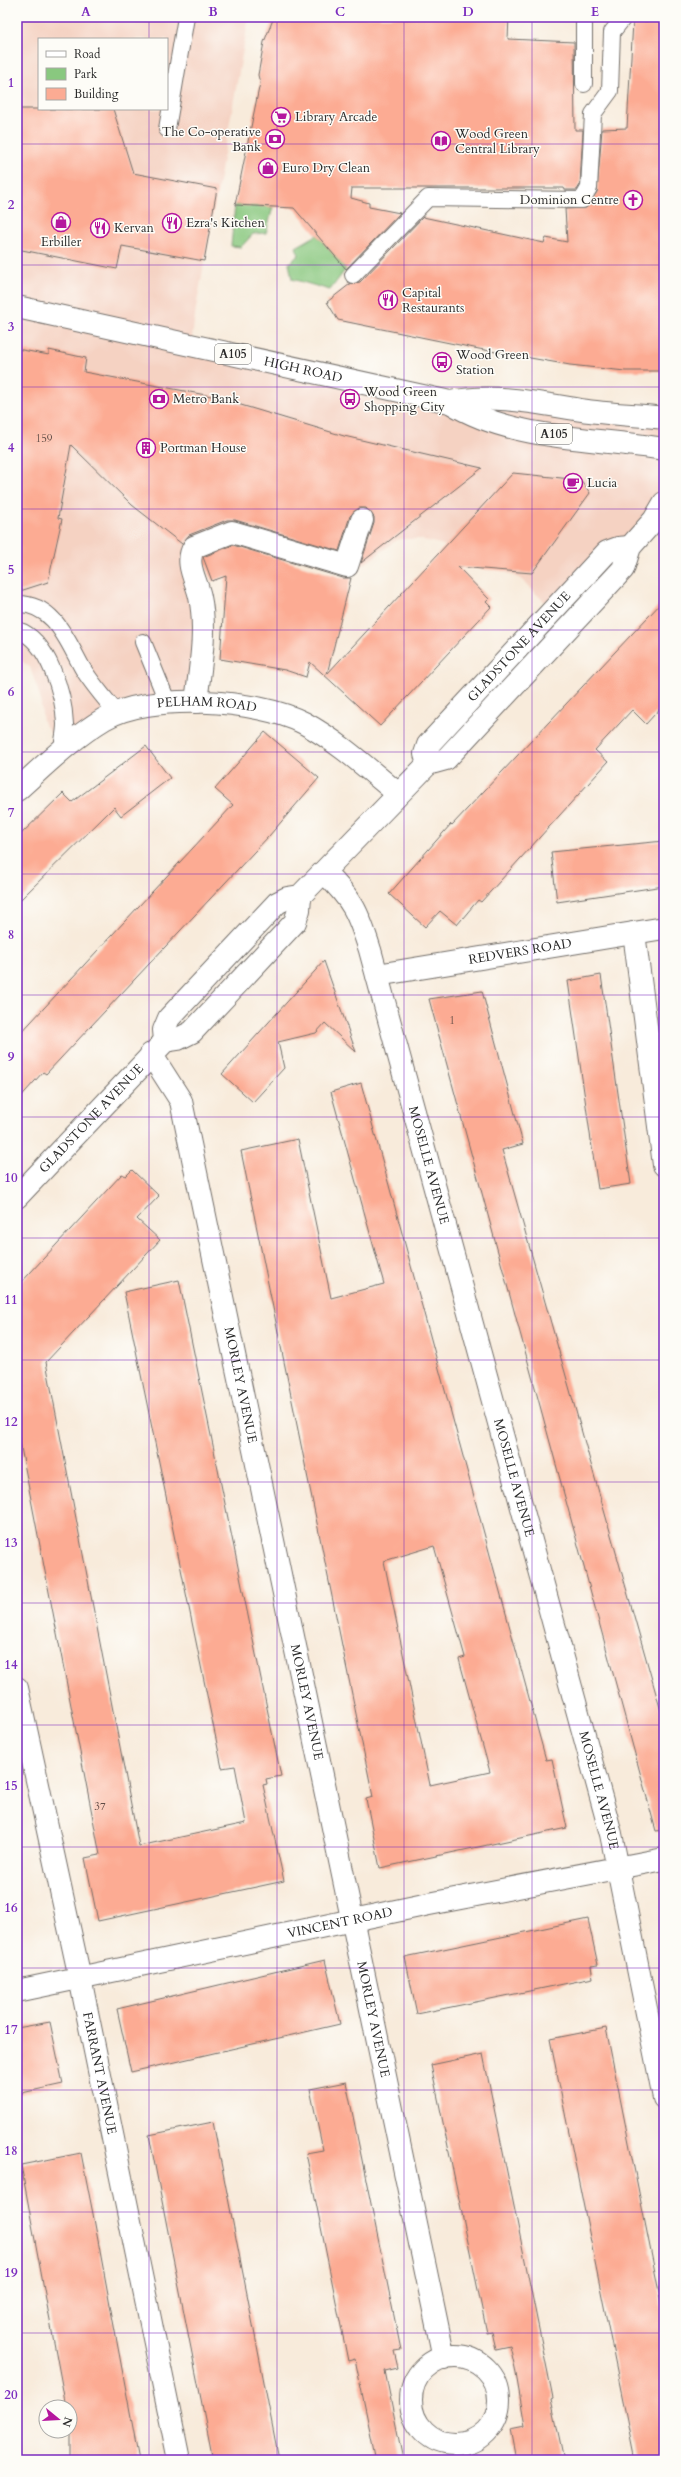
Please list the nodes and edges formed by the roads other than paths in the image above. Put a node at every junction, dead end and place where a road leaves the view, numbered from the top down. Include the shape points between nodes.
1 (584, 17) edge
2 (621, 18) edge
3 (185, 19) edge
4 (584, 84) dead end
5 (167, 129) dead end
6 (353, 275) dead end
7 (17, 307) edge
8 (450, 402) junction
9 (664, 418) edge
10 (664, 449) edge
11 (664, 503) edge
12 (362, 520) dead end
13 (17, 604) edge
14 (17, 630) edge
15 (143, 642) dead end
16 (167, 701) junction
17 (196, 702) junction
18 (117, 713) junction
19 (62, 748) junction
20 (17, 790) edge
21 (398, 794) junction
22 (324, 872) junction
23 (664, 928) edge
24 (634, 933) junction
25 (377, 976) junction
26 (158, 1047) junction
27 (664, 1165) edge
28 (17, 1197) edge
29 (17, 1688) edge
30 (664, 1859) edge
31 (617, 1868) junction
32 (354, 1921) junction
33 (80, 1978) junction
34 (17, 1991) edge
35 (664, 2098) edge
36 (444, 2358) junction
37 (464, 2452) edge
38 (179, 2460) edge

1 - 4 lane
2 - 6 lane via 612,32 610,91 593,114 590,188 582,200 428,198
3 - 5 lane
7 - 8 street, HIGH ROAD / A105
8 - 9 street, HIGH ROAD / A105 via 470,398 515,399 583,410
8 - 10 street, HIGH ROAD / A105 via 467,413 507,427
11 - 21 street, GLADSTONE AVENUE via 654,520 630,547 623,569 446,760 428,764
12 - 17 street via 347,566 232,532 194,547 189,560 200,598 202,617
13 - 18 lane via 41,610 63,630 83,668
14 - 19 lane via 31,638 57,678 65,724
15 - 16 lane
16 - 17 street, PELHAM ROAD
16 - 18 street, PELHAM ROAD via 132,707
17 - 21 street, PELHAM ROAD via 260,710 303,722 335,742
18 - 19 street, PELHAM ROAD
19 - 20 street, PELHAM ROAD
21 - 22 street, GLADSTONE AVENUE
22 - 25 street, MOSELLE AVENUE via 347,895 360,918
22 - 26 street, GLADSTONE AVENUE via 300,896 277,903 174,1012
23 - 24 street, REDVERS ROAD
24 - 25 street, REDVERS ROAD
24 - 27 street
25 - 31 street, MOSELLE AVENUE via 585,1735
26 - 28 street, GLADSTONE AVENUE
26 - 32 street, MORLEY AVENUE via 181,1101
29 - 33 street, FARRANT AVENUE
30 - 31 street, VINCENT ROAD
31 - 32 street, VINCENT ROAD
31 - 35 street, MOSELLE AVENUE
32 - 33 street, VINCENT ROAD
32 - 36 street, MORLEY AVENUE
33 - 34 street, VINCENT ROAD
33 - 38 street, FARRANT AVENUE
36 - 37 street via 430,2364 419,2375 413,2389 411,2404 415,2419 424,2431 436,2440 451,2444
36 - 37 street via 460,2356 474,2360 487,2369 495,2382 499,2397 498,2412 491,2426

